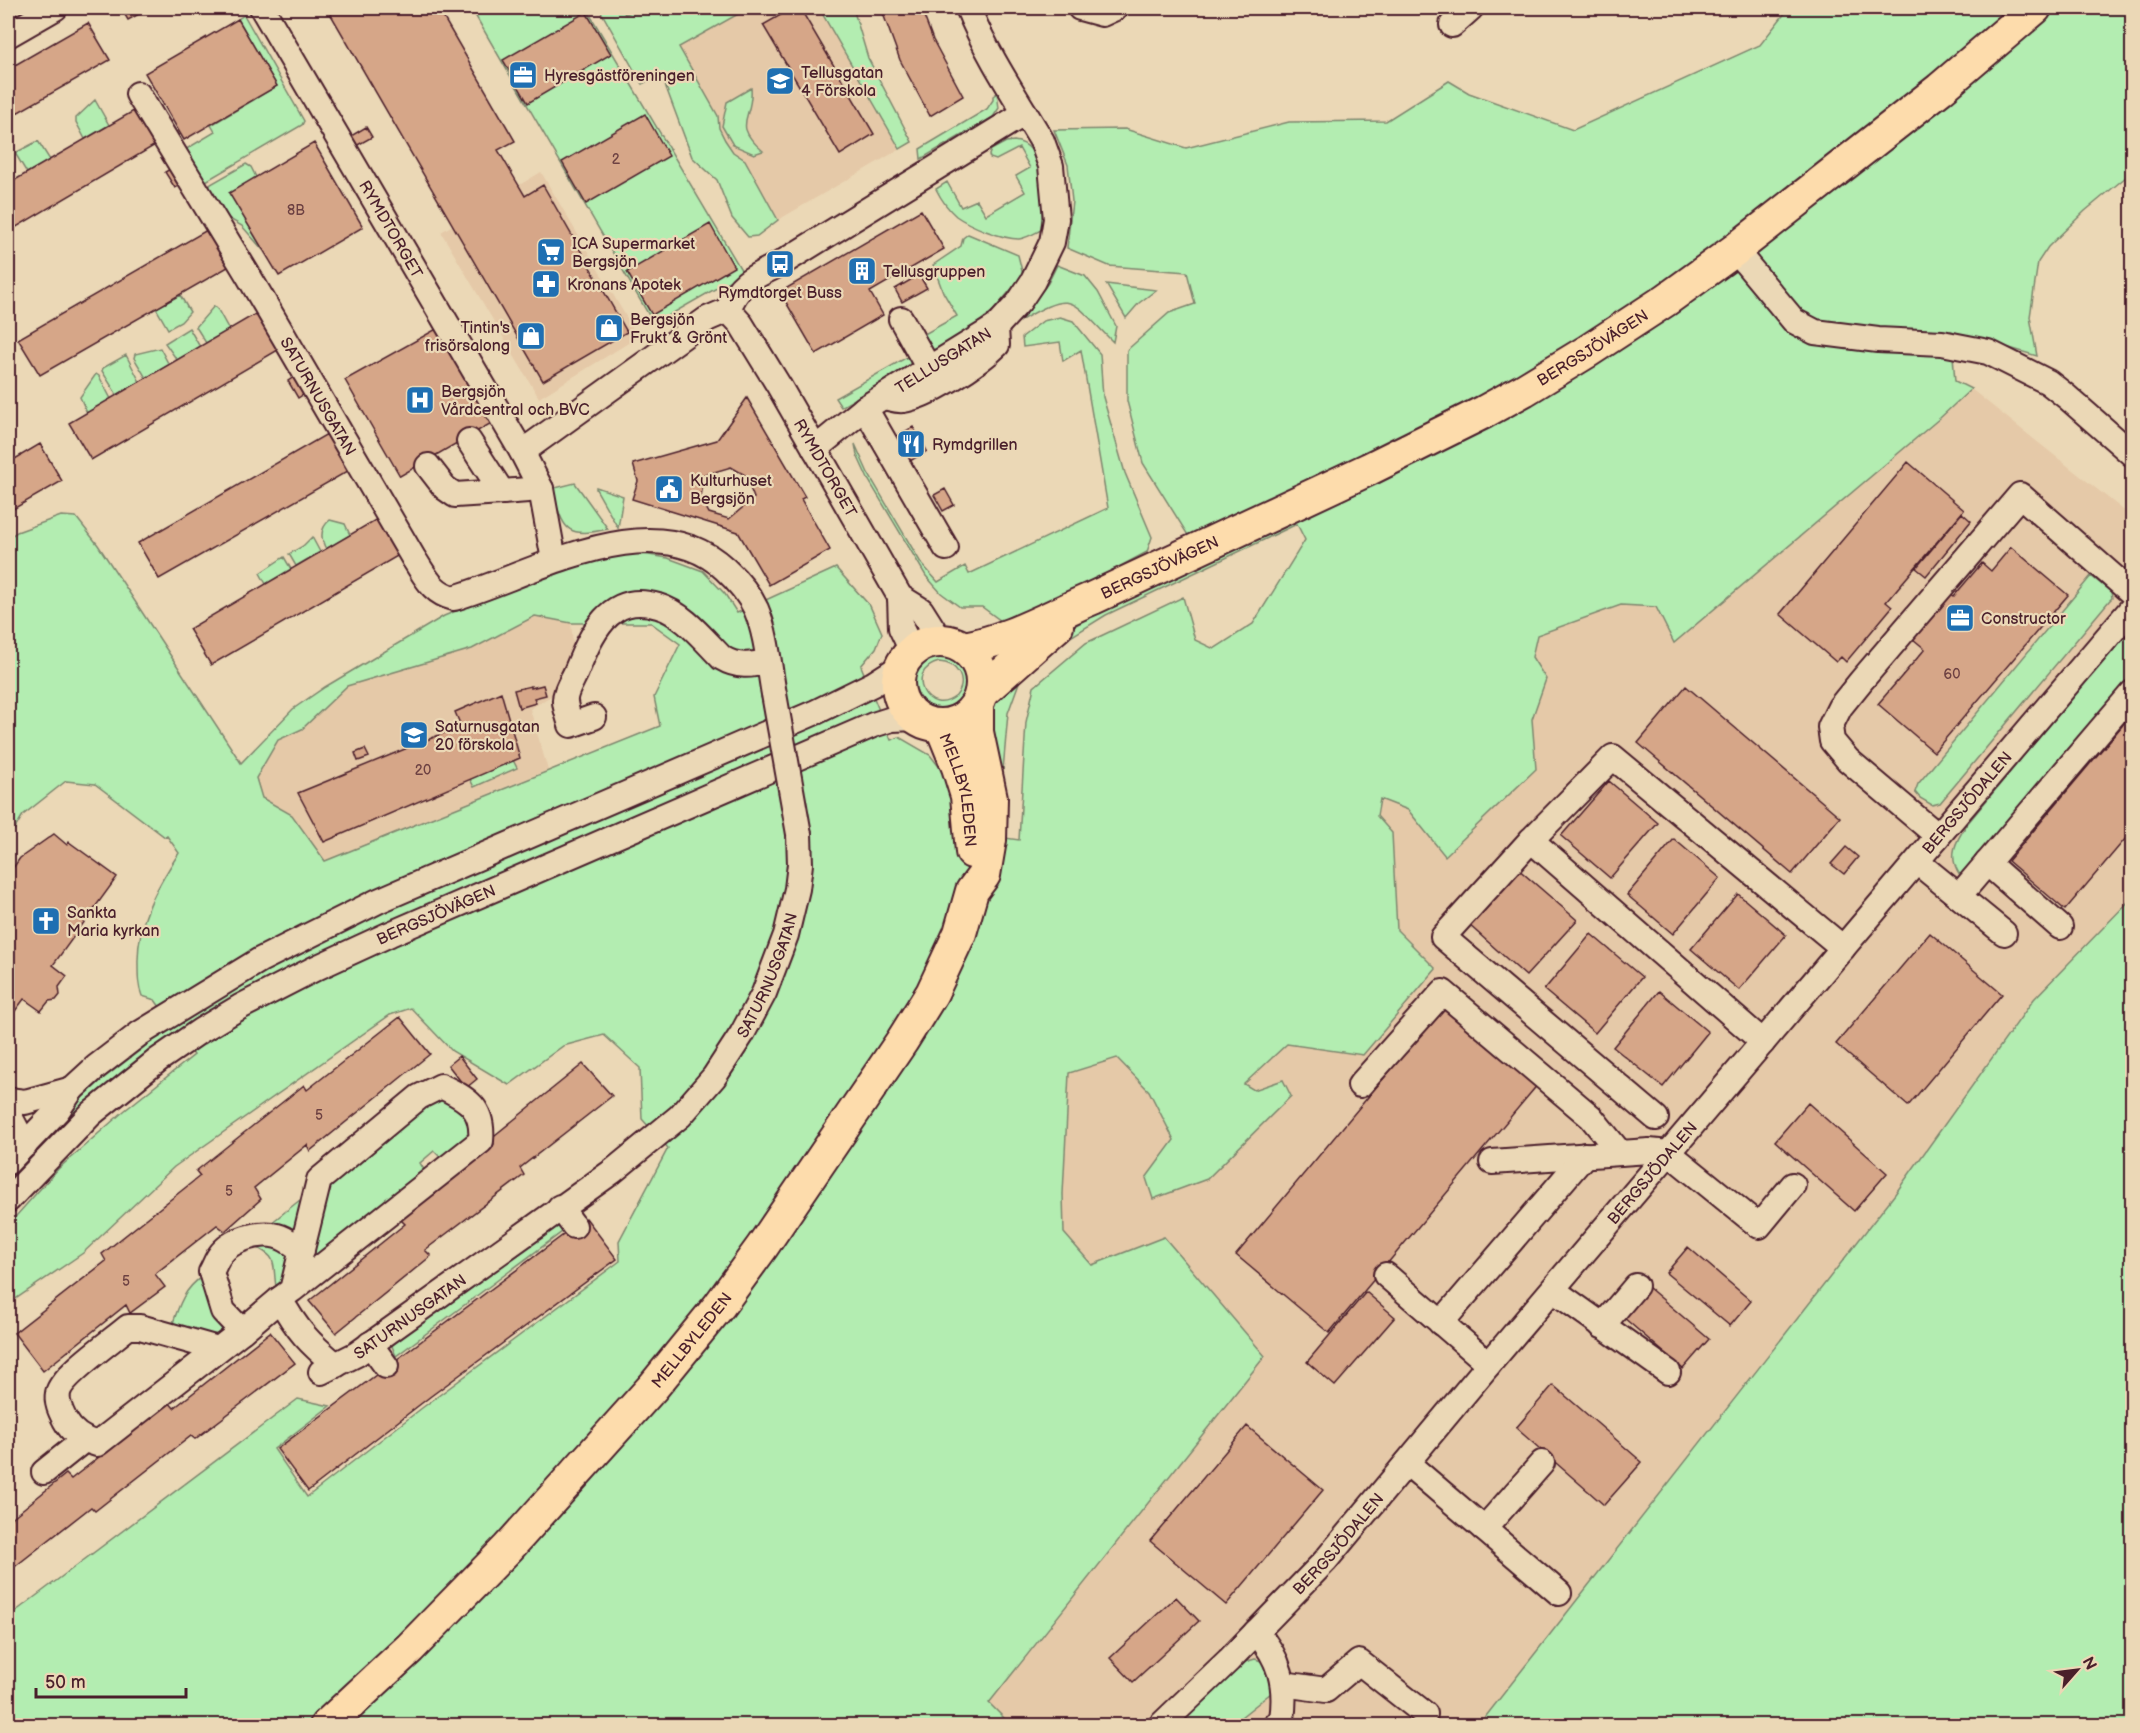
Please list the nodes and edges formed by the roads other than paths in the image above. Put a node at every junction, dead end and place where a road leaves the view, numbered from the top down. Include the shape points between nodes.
1 (55, 8) edge
2 (262, 8) edge
3 (968, 8) edge
4 (1080, 8) edge
5 (1115, 8) edge
6 (1471, 8) edge
7 (2035, 8) edge
8 (1452, 25) dead end
9 (8, 35) edge
10 (138, 94) dead end
11 (1025, 113) junction
12 (1735, 250) junction
13 (728, 310) junction
14 (901, 319) dead end
15 (996, 327) junction
16 (929, 369) junction
17 (875, 403) junction
18 (468, 441) dead end
19 (815, 449) junction
20 (522, 452) junction
21 (2133, 454) edge
22 (428, 466) dead end
23 (541, 489) junction
24 (502, 492) junction
25 (946, 548) dead end
26 (554, 560) junction
27 (2133, 593) edge
28 (1093, 598) junction
29 (2133, 608) edge
30 (929, 651) junction
31 (768, 662) junction
32 (2133, 693) edge
33 (979, 698) junction
34 (594, 717) dead end
35 (929, 721) junction
36 (1938, 836) junction
37 (1531, 840) junction
38 (1917, 862) junction
39 (1987, 862) junction
40 (972, 891) junction
41 (1959, 896) junction
42 (2060, 927) dead end
43 (2004, 933) dead end
44 (1844, 948) junction
45 (1763, 1042) junction
46 (1360, 1085) dead end
47 (72, 1089) junction
48 (8, 1100) edge
49 (8, 1113) edge
50 (1656, 1118) dead end
51 (16, 1139) edge
52 (1620, 1153) junction
53 (1669, 1153) junction
54 (1585, 1155) junction
55 (44, 1161) junction
56 (8, 1162) edge
57 (1492, 1162) dead end
58 (1793, 1185) dead end
59 (8, 1200) edge
60 (302, 1250) junction
61 (1386, 1275) dead end
62 (1636, 1286) dead end
63 (1553, 1290) junction
64 (286, 1295) junction
65 (1441, 1323) junction
66 (1602, 1326) junction
67 (242, 1331) junction
68 (370, 1344) junction
69 (218, 1349) junction
70 (1489, 1364) junction
71 (386, 1366) dead end
72 (1668, 1372) dead end
73 (84, 1440) junction
74 (1407, 1463) junction
75 (1542, 1463) dead end
76 (44, 1472) dead end
77 (1484, 1529) junction
78 (1559, 1593) dead end
79 (1256, 1632) junction
80 (1283, 1684) junction
81 (1425, 1714) dead end
82 (326, 1725) edge
83 (1160, 1725) edge
84 (1275, 1725) edge

1 - 9 street
2 - 20 street, RYMDTORGET
3 - 11 street, TELLUSGATAN via 977,31
4 - 5 street via 1102,14
6 - 8 street
7 - 12 main road, BERGSJÖVÄGEN via 1940,89
10 - 26 street, SATURNUSGATAN via 432,586 441,595 454,598
11 - 13 street via 751,278 733,296
11 - 15 street, TELLUSGATAN via 1052,166 1056,219 1052,242 1033,281
12 - 21 street via 1794,321 1815,332 1942,343 1988,352 2048,382
12 - 28 main road, BERGSJÖVÄGEN via 1625,327 1494,406
13 - 19 street, RYMDTORGET via 741,324
13 - 20 street via 708,319
14 - 16 street
15 - 16 street, TELLUSGATAN
15 - 17 street via 998,345 984,357 921,396
16 - 17 street, TELLUSGATAN
17 - 19 street, TELLUSGATAN
17 - 25 street
18 - 24 street
19 - 30 street, RYMDTORGET via 900,597 921,610
20 - 23 street, RYMDTORGET
22 - 24 street via 455,495
23 - 24 street
23 - 26 street
26 - 31 street, SATURNUSGATAN via 620,544 657,541 701,551 717,561 747,594 763,630
27 - 36 street via 2020,495 1860,681 1835,717 1830,728 1832,741 1848,760
28 - 30 main road, BERGSJÖVÄGEN via 988,644
28 - 33 main road, BERGSJÖVÄGEN via 1033,646
29 - 36 street, BERGSJÖDALEN
30 - 33 main road via 973,657 982,680
30 - 35 main road via 898,685 907,709
30 - 47 street, BERGSJÖVÄGEN via 816,712 435,875 303,938 139,1034
31 - 34 street via 743,666 732,663 673,612 645,603 625,605 596,627 565,700 571,725
31 - 68 street, SATURNUSGATAN, bridge via 799,834 800,864 786,935 764,993 742,1034 714,1077 680,1116 613,1171 567,1217
32 - 39 street
33 - 35 main road, BERGSJÖVÄGEN via 961,719
33 - 40 main road, MELLBYLEDEN via 977,732 991,798 991,818 984,875
35 - 40 main road, MELLBYLEDEN via 958,767 967,796
35 - 55 street, BERGSJÖVÄGEN via 892,719 873,724 274,988 158,1060 91,1114
36 - 38 street, BERGSJÖDALEN
37 - 44 street via 1612,757
37 - 45 street
37 - 50 street via 1443,937
38 - 41 street
38 - 44 street, BERGSJÖDALEN
39 - 41 street
39 - 42 street
40 - 82 main road, MELLBYLEDEN via 957,941 932,993 826,1155 719,1306 627,1418 522,1533 410,1648
41 - 43 street
44 - 45 street, BERGSJÖDALEN
45 - 53 street, BERGSJÖDALEN
46 - 52 street via 1443,992 1591,1117
47 - 48 street via 25,1102
47 - 51 street, BERGSJÖVÄGEN via 57,1111
49 - 51 street
51 - 55 street
51 - 56 street, BERGSJÖVÄGEN
52 - 53 street
52 - 54 street
53 - 58 street via 1759,1226
53 - 63 street, BERGSJÖDALEN
54 - 57 street
54 - 65 street
55 - 59 street, BERGSJÖVÄGEN
60 - 64 street
60 - 64 street via 319,1180 419,1097 441,1086 473,1106 482,1124 481,1141
60 - 67 street via 274,1235 236,1242 221,1253 211,1272 215,1291 223,1311
61 - 65 street
62 - 66 street
63 - 66 street
63 - 70 street, BERGSJÖDALEN
64 - 67 street
64 - 68 street, SATURNUSGATAN via 296,1327 329,1368
65 - 70 street
66 - 72 street
67 - 69 street
68 - 71 street
69 - 73 street via 97,1444
69 - 73 street via 140,1327 128,1328 65,1378 58,1393 59,1409 68,1426
70 - 74 street, BERGSJÖDALEN
73 - 76 street
74 - 77 street
74 - 79 street, BERGSJÖDALEN via 1325,1561
75 - 77 street
77 - 78 street
79 - 80 street via 1270,1648
79 - 83 street, BERGSJÖDALEN
80 - 81 street via 1326,1690 1359,1662
80 - 84 street via 1282,1719

